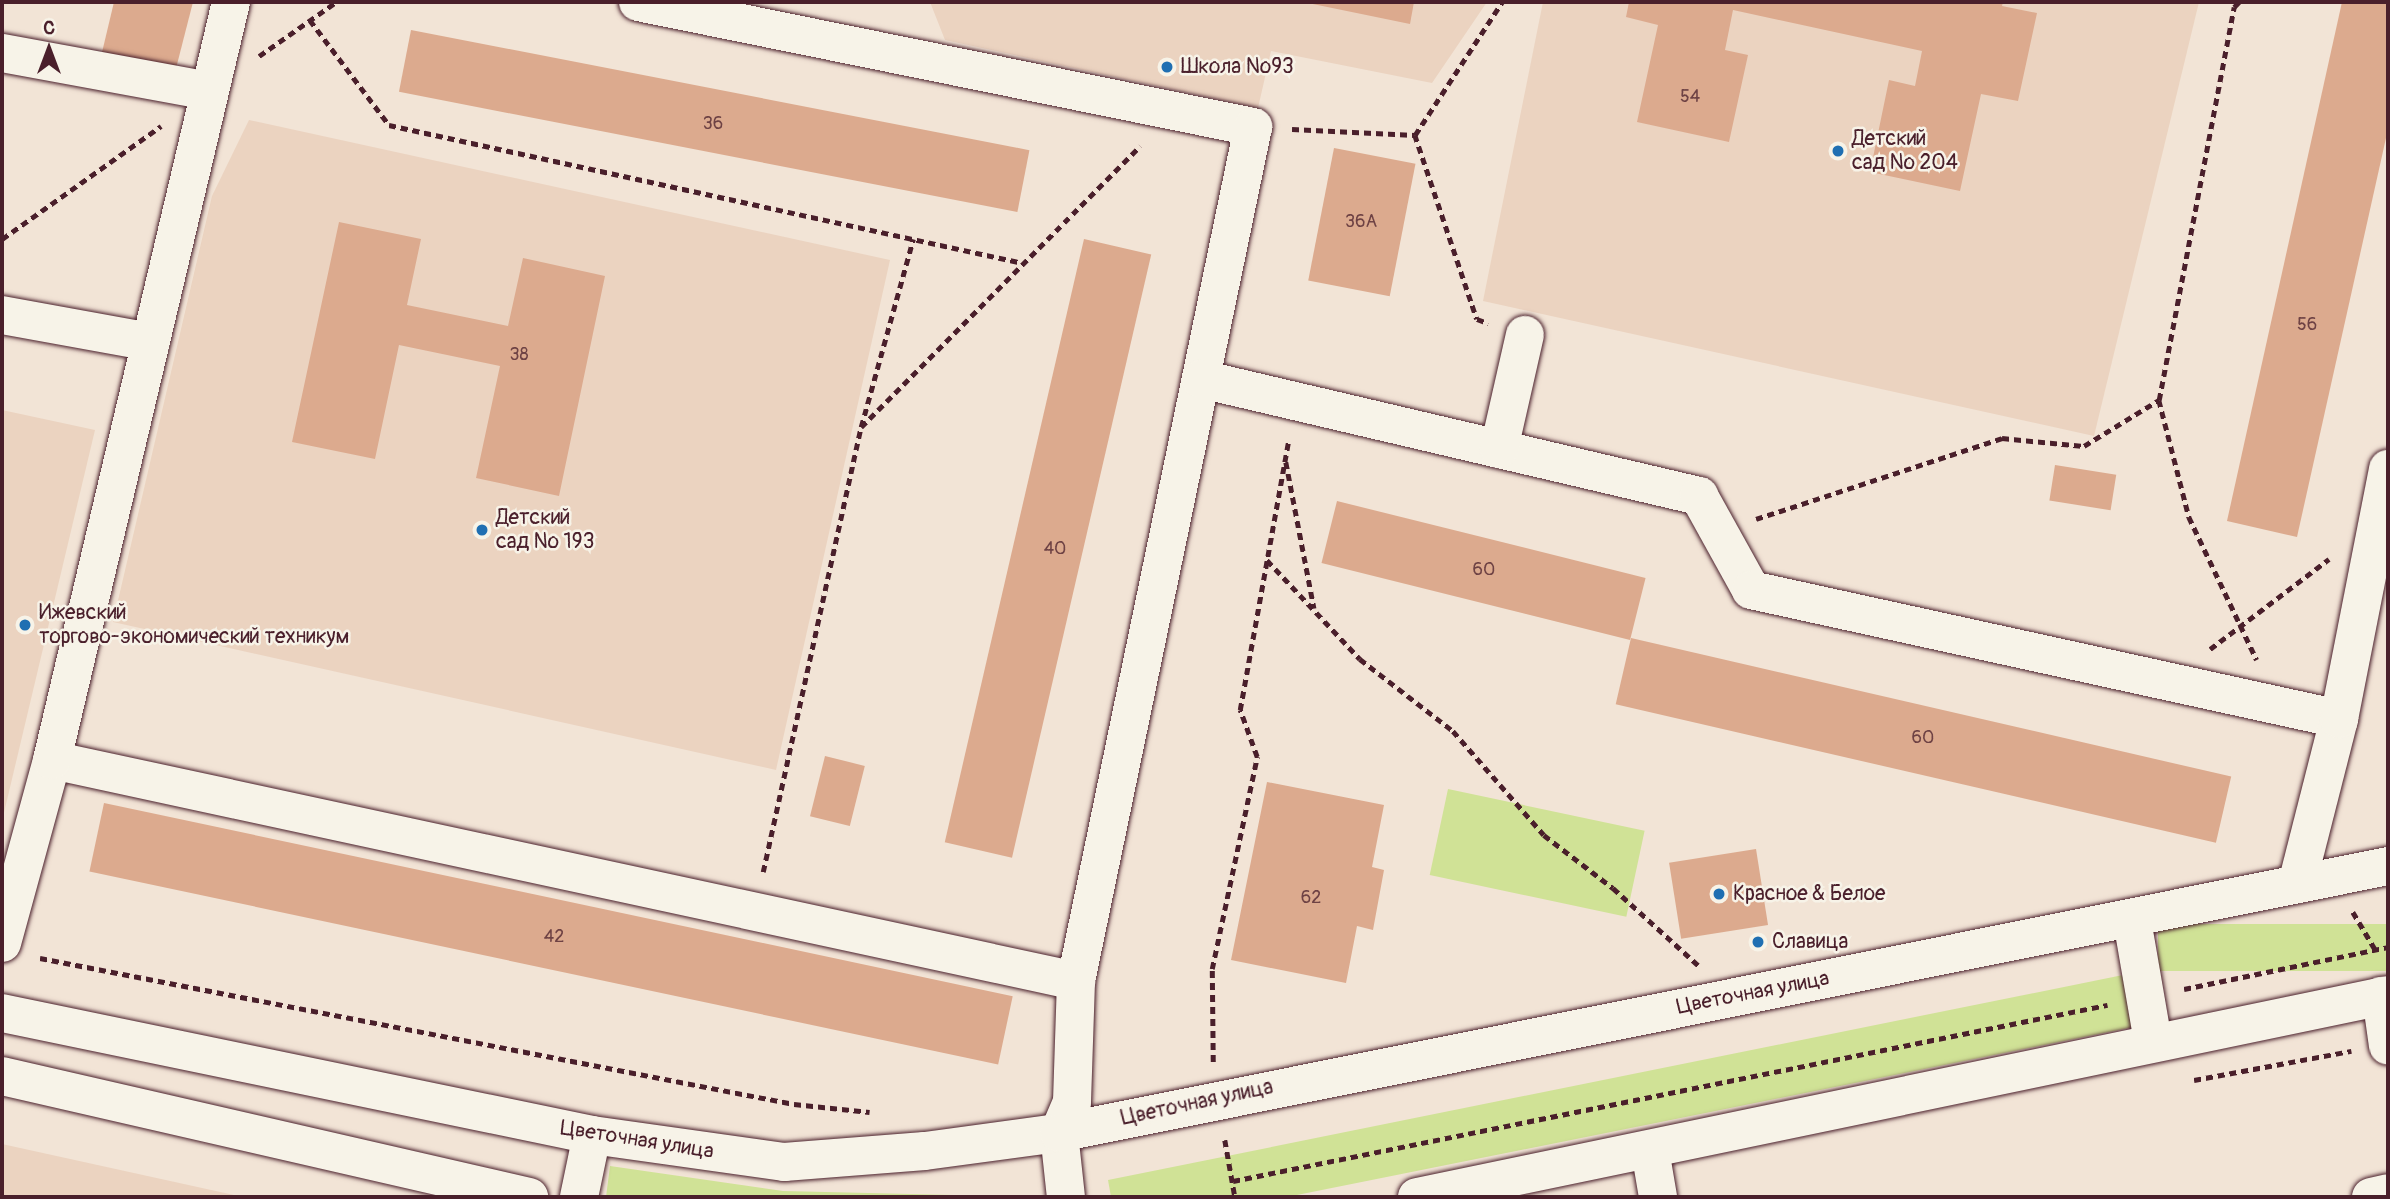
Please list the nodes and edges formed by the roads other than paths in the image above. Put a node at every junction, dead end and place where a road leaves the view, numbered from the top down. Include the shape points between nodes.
1 (231, 2) edge
2 (638, 2) edge
3 (2, 53) edge
4 (210, 91) junction
5 (2, 315) edge
6 (1525, 335) road end
7 (151, 342) junction
8 (1201, 379) junction
9 (1499, 449) junction
10 (2383, 499) edge
11 (2339, 719) junction
12 (52, 760) junction
13 (2388, 866) edge
14 (2297, 884) junction
15 (2132, 920) junction
16 (15, 950) edge
17 (1076, 981) junction
18 (2385, 996) edge
19 (2, 1013) edge
20 (2153, 1042) junction
21 (2388, 1045) edge
22 (2, 1076) edge
23 (1059, 1133) junction
24 (592, 1135) junction
25 (1650, 1150) junction
26 (1493, 1191) edge
27 (2388, 1193) edge
28 (529, 1197) edge
29 (579, 1197) edge
30 (1066, 1197) edge
31 (1417, 1197) edge
32 (1658, 1197) edge
33 (2371, 1197) edge

1 - 4 street
2 - 8 street via 1253,127
3 - 4 street
4 - 7 street
5 - 7 street
6 - 9 street
7 - 12 street
8 - 9 street
8 - 17 street
9 - 11 street via 1699,496 1751,590
10 - 11 street
11 - 14 street
12 - 16 street
12 - 17 street
13 - 14 street, Цветочная улица
14 - 15 street, Цветочная улица
15 - 20 street
15 - 23 street, Цветочная улица via 1217,1097
17 - 23 street via 1072,1102
18 - 20 street
18 - 21 street
19 - 24 street, Цветочная улица
20 - 25 street
22 - 28 street
23 - 24 street, Цветочная улица via 925,1152 785,1162
23 - 30 street
24 - 29 street
25 - 26 street
25 - 32 street
26 - 31 street
27 - 33 street

